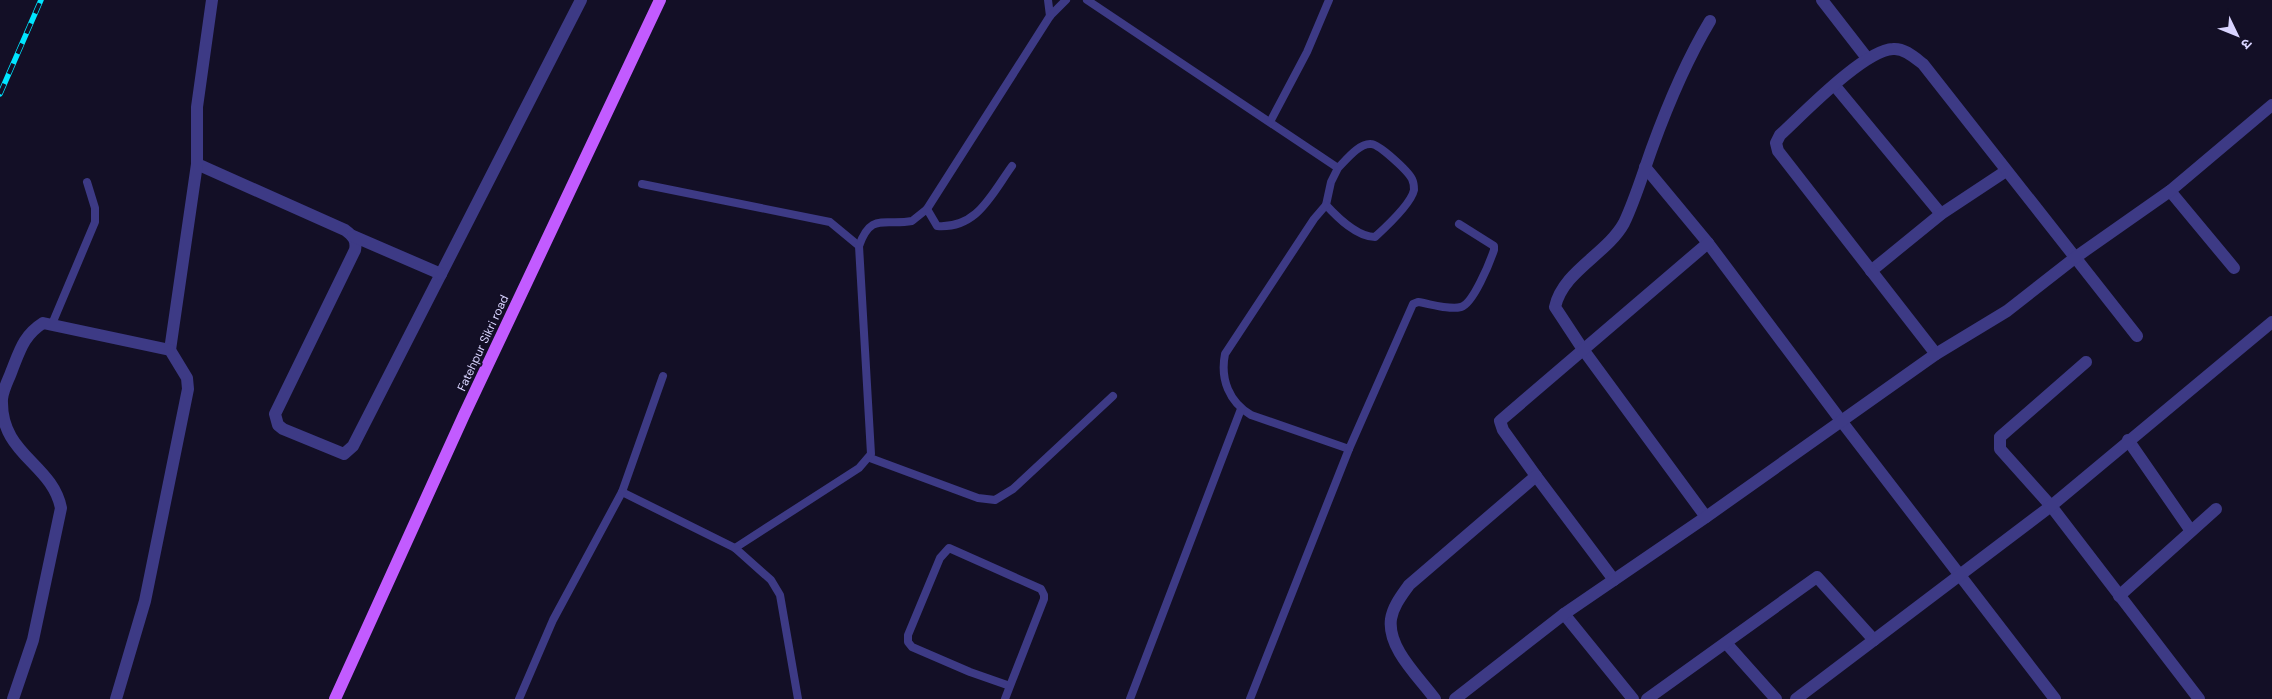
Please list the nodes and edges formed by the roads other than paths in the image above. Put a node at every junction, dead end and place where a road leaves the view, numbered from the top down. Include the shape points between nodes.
1 (212, 0) edge
2 (581, 0) edge
3 (660, 0) edge
4 (1048, 0) edge
5 (1066, 0) edge
6 (1088, 0) edge
7 (1329, 0) edge
8 (1822, 0) edge
9 (1050, 16) junction
10 (1710, 21) dead end
11 (1867, 58) junction
12 (1835, 86) junction
13 (2272, 105) edge
14 (1270, 122) junction
15 (197, 164) junction
16 (1012, 166) dead end
17 (1645, 167) junction
18 (1338, 168) junction
19 (2006, 171) junction
20 (87, 182) dead end
21 (642, 184) dead end
22 (2170, 190) junction
23 (1326, 205) junction
24 (927, 209) junction
25 (1941, 214) junction
26 (1459, 224) dead end
27 (353, 236) junction
28 (1708, 243) junction
29 (858, 246) junction
30 (2076, 257) junction
31 (2234, 268) dead end
32 (1870, 271) junction
33 (441, 274) junction
34 (2272, 322) edge
35 (52, 324) junction
36 (2137, 336) dead end
37 (1582, 348) junction
38 (170, 350) junction
39 (1936, 354) junction
40 (2086, 362) dead end
41 (663, 376) dead end
42 (1113, 396) dead end
43 (1241, 409) junction
44 (1842, 422) junction
45 (2128, 440) junction
46 (1349, 449) junction
47 (870, 458) junction
48 (1536, 476) junction
49 (622, 492) junction
50 (2050, 506) junction
51 (2216, 509) dead end
52 (1706, 517) junction
53 (2191, 531) junction
54 (735, 548) junction
55 (1961, 575) junction
56 (1614, 580) junction
57 (2119, 596) junction
58 (1564, 614) junction
59 (1874, 640) junction
60 (1726, 643) junction
61 (1010, 686) junction
62 (14, 699) edge
63 (116, 699) edge
64 (335, 699) edge
65 (520, 699) edge
66 (798, 699) edge
67 (1005, 699) edge
68 (1130, 699) edge
69 (1250, 699) edge
70 (1435, 699) edge
71 (1455, 699) edge
72 (1633, 699) edge
73 (1648, 699) edge
74 (1776, 699) edge
75 (1796, 699) edge
76 (2055, 699) edge
77 (2199, 699) edge

1 - 15 street via 197,107
2 - 33 street
3 - 64 main road, Fatehpur Sikri road
4 - 9 lane
5 - 9 lane
6 - 14 lane
7 - 14 lane via 1307,52
8 - 11 street
9 - 24 lane
10 - 17 street via 1667,108
11 - 12 street
11 - 19 street via 1894,48 1909,53 1923,64
12 - 25 street
12 - 32 street via 1776,142 1778,151
13 - 22 street
14 - 18 lane
15 - 27 street
15 - 38 street
16 - 24 lane via 974,217 964,224 938,226
17 - 28 street
17 - 37 street via 1619,230 1566,285 1557,299 1556,307
18 - 23 lane
18 - 23 lane via 1362,146 1372,144 1380,147 1412,179 1414,189 1409,200 1375,237 1365,237
19 - 25 street
19 - 30 street
20 - 35 lane via 96,208 95,222
21 - 29 lane via 830,222
22 - 30 street
22 - 31 street
23 - 43 lane via 1226,354 1224,382
24 - 29 lane via 912,221 875,223 863,234
25 - 32 street
26 - 46 lane via 1494,246 1472,298 1464,306 1456,307 1413,304
27 - 33 street
27 - 33 street via 355,250 275,414 278,425 283,429 344,454 352,446
28 - 37 street
28 - 44 street
29 - 47 lane via 872,448
30 - 36 street
30 - 39 street via 2007,311
32 - 39 street
34 - 45 street
35 - 38 street
35 - 62 street via 43,323 24,340 2,398 4,426 12,445 51,484 59,495 61,508 33,640
37 - 48 street via 1500,421
37 - 52 street
38 - 63 street via 187,378 188,389 145,601
39 - 44 street
40 - 50 street via 2000,437 2000,449
41 - 49 lane
42 - 47 lane via 1013,488 995,500 978,498
43 - 46 lane
43 - 68 lane
44 - 52 street
44 - 55 street
45 - 50 street
45 - 53 street
46 - 69 lane
47 - 54 lane
48 - 56 street
48 - 70 street via 1409,585 1398,599 1391,618 1392,635 1397,648
49 - 54 lane
49 - 65 lane via 553,620
50 - 55 street
50 - 57 street
51 - 53 street
52 - 56 street
53 - 57 street
54 - 66 lane via 778,588
55 - 59 street
55 - 76 street
56 - 58 street
57 - 77 street
58 - 71 street
58 - 72 street
59 - 60 street via 1818,576
59 - 75 street
60 - 73 street
60 - 74 street
61 - 61 lane via 1044,595 1041,589 949,548 940,558 908,642 912,647 962,669
61 - 67 lane

